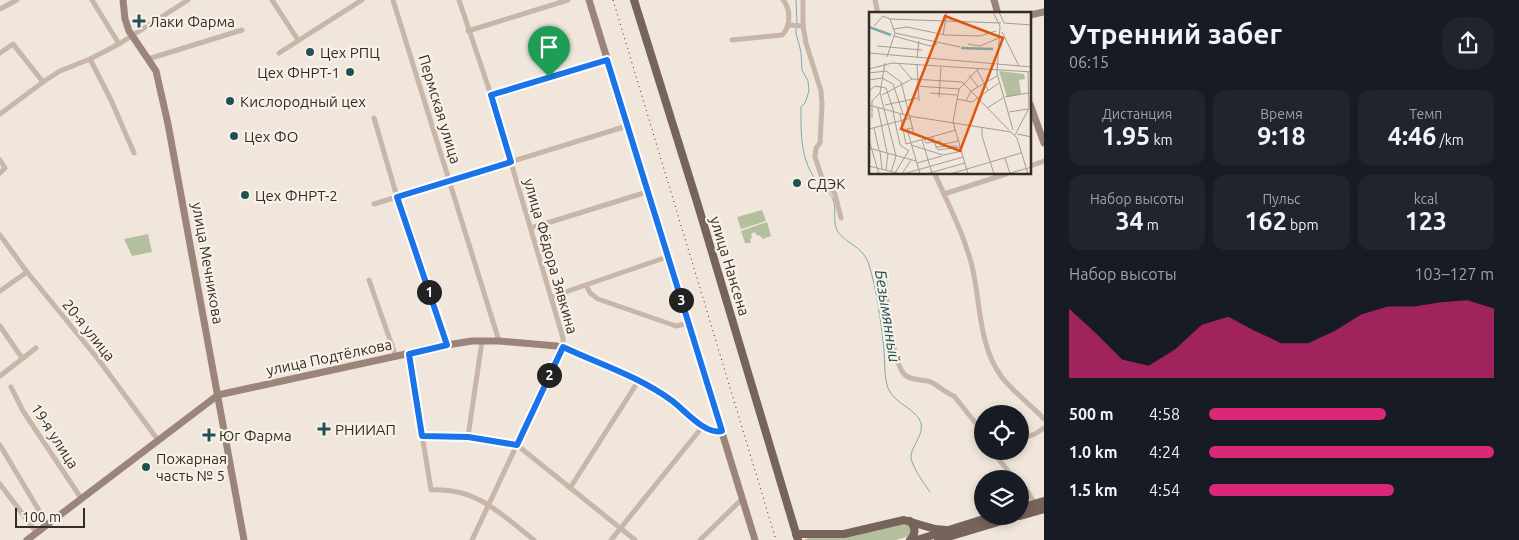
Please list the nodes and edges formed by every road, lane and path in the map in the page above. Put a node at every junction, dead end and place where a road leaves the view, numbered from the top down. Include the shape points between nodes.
1 (17, 0) edge
2 (92, 0) edge
3 (123, 0) edge
4 (188, 0) edge
5 (272, 0) edge
6 (362, 0) edge
7 (393, 0) edge
8 (459, 0) edge
9 (568, 0) edge
10 (589, 0) edge
11 (634, 0) edge
12 (784, 0) edge
13 (803, 0) edge
14 (0, 9) edge
15 (791, 25) junction
16 (803, 26) junction
17 (242, 30) dead end
18 (468, 31) junction
19 (131, 36) junction
20 (298, 40) junction
21 (732, 40) dead end
22 (119, 44) junction
23 (0, 53) edge
24 (279, 53) dead end
25 (90, 59) junction
26 (148, 59) junction
27 (607, 60) junction
28 (43, 82) junction
29 (491, 95) junction
30 (1032, 110) edge
31 (0, 114) edge
32 (374, 118) dead end
33 (627, 126) junction
34 (1044, 143) edge
35 (134, 153) dead end
36 (0, 160) edge
37 (1044, 161) edge
38 (511, 162) junction
39 (1032, 165) edge
40 (0, 172) edge
41 (935, 175) edge
42 (1003, 175) edge
43 (449, 180) junction
44 (647, 192) junction
45 (944, 194) junction
46 (397, 197) junction
47 (374, 204) dead end
48 (841, 218) dead end
49 (531, 228) junction
50 (0, 235) edge
51 (667, 257) junction
52 (27, 272) junction
53 (884, 274) dead end
54 (369, 280) dead end
55 (586, 285) junction
56 (0, 291) edge
57 (552, 296) junction
58 (688, 323) junction
59 (0, 326) edge
60 (482, 341) junction
61 (499, 341) junction
62 (447, 345) junction
63 (563, 347) junction
64 (36, 348) dead end
65 (409, 354) junction
66 (396, 357) junction
67 (22, 358) junction
68 (0, 376) edge
69 (639, 380) junction
70 (11, 388) dead end
71 (218, 395) junction
72 (1044, 419) edge
73 (974, 421) edge
74 (703, 426) junction
75 (1044, 428) edge
76 (722, 431) junction
77 (422, 436) junction
78 (1029, 436) edge
79 (468, 437) junction
80 (158, 440) junction
81 (0, 445) edge
82 (517, 445) junction
83 (999, 460) edge
84 (1008, 470) edge
85 (0, 484) edge
86 (570, 488) junction
87 (1029, 494) edge
88 (81, 498) junction
89 (742, 499) junction
90 (1044, 501) edge
91 (489, 504) junction
92 (1035, 504) junction
93 (1029, 506) edge
94 (1044, 509) edge
95 (1029, 513) edge
96 (910, 521) junction
97 (46, 524) junction
98 (974, 524) edge
99 (986, 525) edge
100 (621, 528) junction
101 (36, 532) junction
102 (946, 536) edge
103 (797, 537) edge
104 (27, 540) edge
105 (244, 540) edge
106 (472, 540) edge
107 (534, 540) edge
108 (611, 540) edge
109 (635, 540) edge
110 (700, 540) edge
111 (755, 540) edge
112 (910, 540) edge
113 (917, 540) edge
114 (938, 540) edge

1 - 14 street
2 - 22 street
3 - 19 main road, улица Мечникова
4 - 19 street
5 - 20 street
6 - 20 street
7 - 43 street, Пермская улица
8 - 18 street, улица Фёдора Зявкина
9 - 18 street
10 - 27 main road
11 - 103 main road, улица Нансена
12 - 15 street
13 - 16 street
15 - 16 street
15 - 21 street via 782,35
16 - 48 street via 821,91 820,143 815,157 822,178 835,194
17 - 26 street
18 - 29 street, улица Фёдора Зявкина
19 - 22 street
19 - 26 main road, улица Мечникова
20 - 24 street
22 - 25 street
23 - 28 street via 13,44
25 - 28 street
25 - 35 street
26 - 71 main road, улица Мечникова via 156,71 168,124
27 - 29 street
27 - 33 main road
28 - 31 street
29 - 38 street, улица Фёдора Зявкина
30 - 34 main road
32 - 46 street
33 - 38 street
33 - 44 main road
36 - 40 street via 5,168
37 - 39 street
38 - 43 street
38 - 49 street, улица Фёдора Зявкина
41 - 45 street
42 - 45 street
43 - 46 street
43 - 61 street, Пермская улица
44 - 49 street
44 - 51 main road
45 - 72 street via 971,265 979,316 991,358 1001,376
46 - 47 street
46 - 62 street
49 - 57 street, улица Фёдора Зявкина
50 - 52 street, 20-я улица
51 - 55 street
51 - 58 main road
52 - 56 street
52 - 80 street, 20-я улица
53 - 73 street via 894,351 904,374 930,382 954,396
54 - 66 street
55 - 57 street
55 - 58 street via 598,299 676,326
57 - 63 street, улица Фёдора Зявкина
58 - 76 main road
59 - 67 street
60 - 61 main road, улица Подтёлкова
60 - 62 main road, улица Подтёлкова
60 - 79 street
61 - 63 main road, улица Подтёлкова
62 - 65 main road, улица Подтёлкова
63 - 69 main road, улица Подтёлкова
63 - 82 street
64 - 67 street
65 - 66 main road, улица Подтёлкова
65 - 77 street
66 - 71 main road, улица Подтёлкова
67 - 68 street
69 - 74 main road, улица Подтёлкова via 670,399
69 - 86 street
70 - 88 street, 19-я улица
71 - 80 main road
71 - 105 main road, улица Мечникова
74 - 76 main road, улица Подтёлкова
74 - 100 street
75 - 78 street
76 - 89 main road
77 - 79 street
77 - 91 street via 431,490 459,492
79 - 82 street
80 - 88 main road
81 - 97 street
82 - 86 street
82 - 91 street
83 - 84 street
85 - 101 street
86 - 100 street
87 - 92 street
88 - 97 main road
89 - 110 street
89 - 111 main road
90 - 92 main road
91 - 106 street
91 - 107 street
92 - 93 main road
94 - 95 main road
96 - 102 main road
96 - 103 main road via 897,521 844,534
96 - 112 main road via 914,528
97 - 101 main road
98 - 102 main road
99 - 102 main road
100 - 108 street
100 - 109 street
101 - 104 main road
102 - 113 main road
102 - 114 main road

